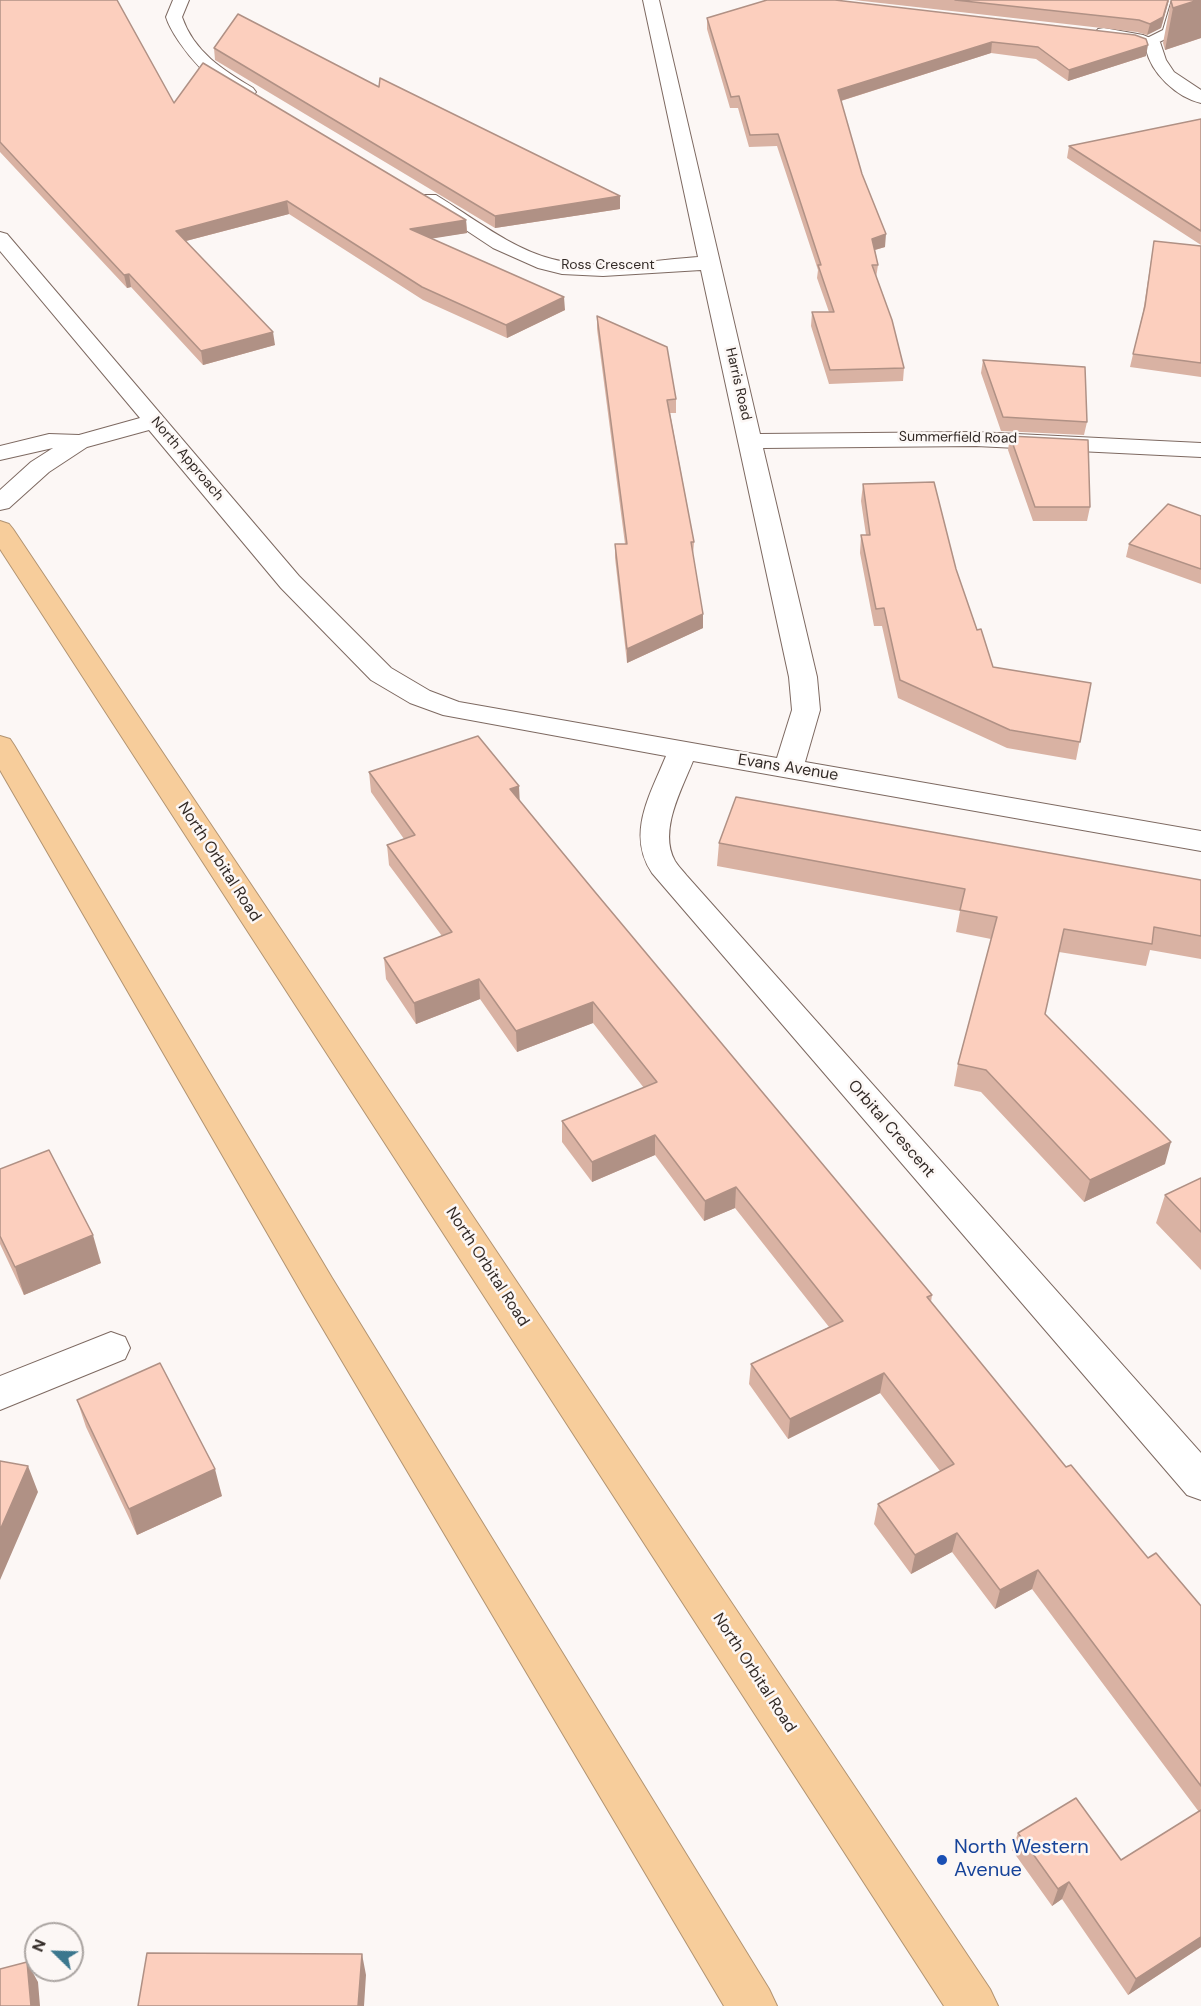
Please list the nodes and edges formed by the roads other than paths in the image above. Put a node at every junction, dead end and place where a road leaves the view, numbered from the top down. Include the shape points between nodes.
1 (181, 0) edge
2 (651, 0) edge
3 (1180, 0) edge
4 (1085, 31) edge
5 (1148, 42) junction
6 (1201, 98) edge
7 (267, 104) edge
8 (411, 189) edge
9 (0, 238) edge
10 (711, 263) junction
11 (156, 421) junction
12 (751, 441) junction
13 (80, 442) junction
14 (1201, 450) edge
15 (0, 453) edge
16 (0, 502) edge
17 (0, 529) edge
18 (381, 674) joint
19 (0, 745) edge
20 (683, 752) junction
21 (789, 767) junction
22 (1201, 841) edge
23 (111, 1348) dead end
24 (0, 1393) edge
25 (1201, 1482) edge
26 (752, 2006) edge
27 (973, 2006) edge

1 - 7 street via 174,17 184,43 222,77
2 - 10 street, Harris Road
3 - 5 lane via 1170,33
4 - 5 street
5 - 6 street via 1154,46 1157,60 1168,76
8 - 10 street, Ross Crescent via 524,256 546,264 581,268
9 - 11 street, North Approach
10 - 12 street, Harris Road
11 - 13 street
11 - 18 street, North Approach via 290,582
12 - 14 street, Summerfield Road via 962,437
12 - 21 street, Harris Road via 803,677 806,710
13 - 15 street via 49,441
13 - 16 street via 40,467
17 - 27 highway, North Orbital Road
18 - 20 street, Evans Avenue via 420,697 453,709
19 - 26 highway via 325,1299
20 - 21 street, Evans Avenue
20 - 25 street, Orbital Crescent via 657,819 655,842 660,860 676,883
21 - 22 street, Evans Avenue
23 - 24 street

